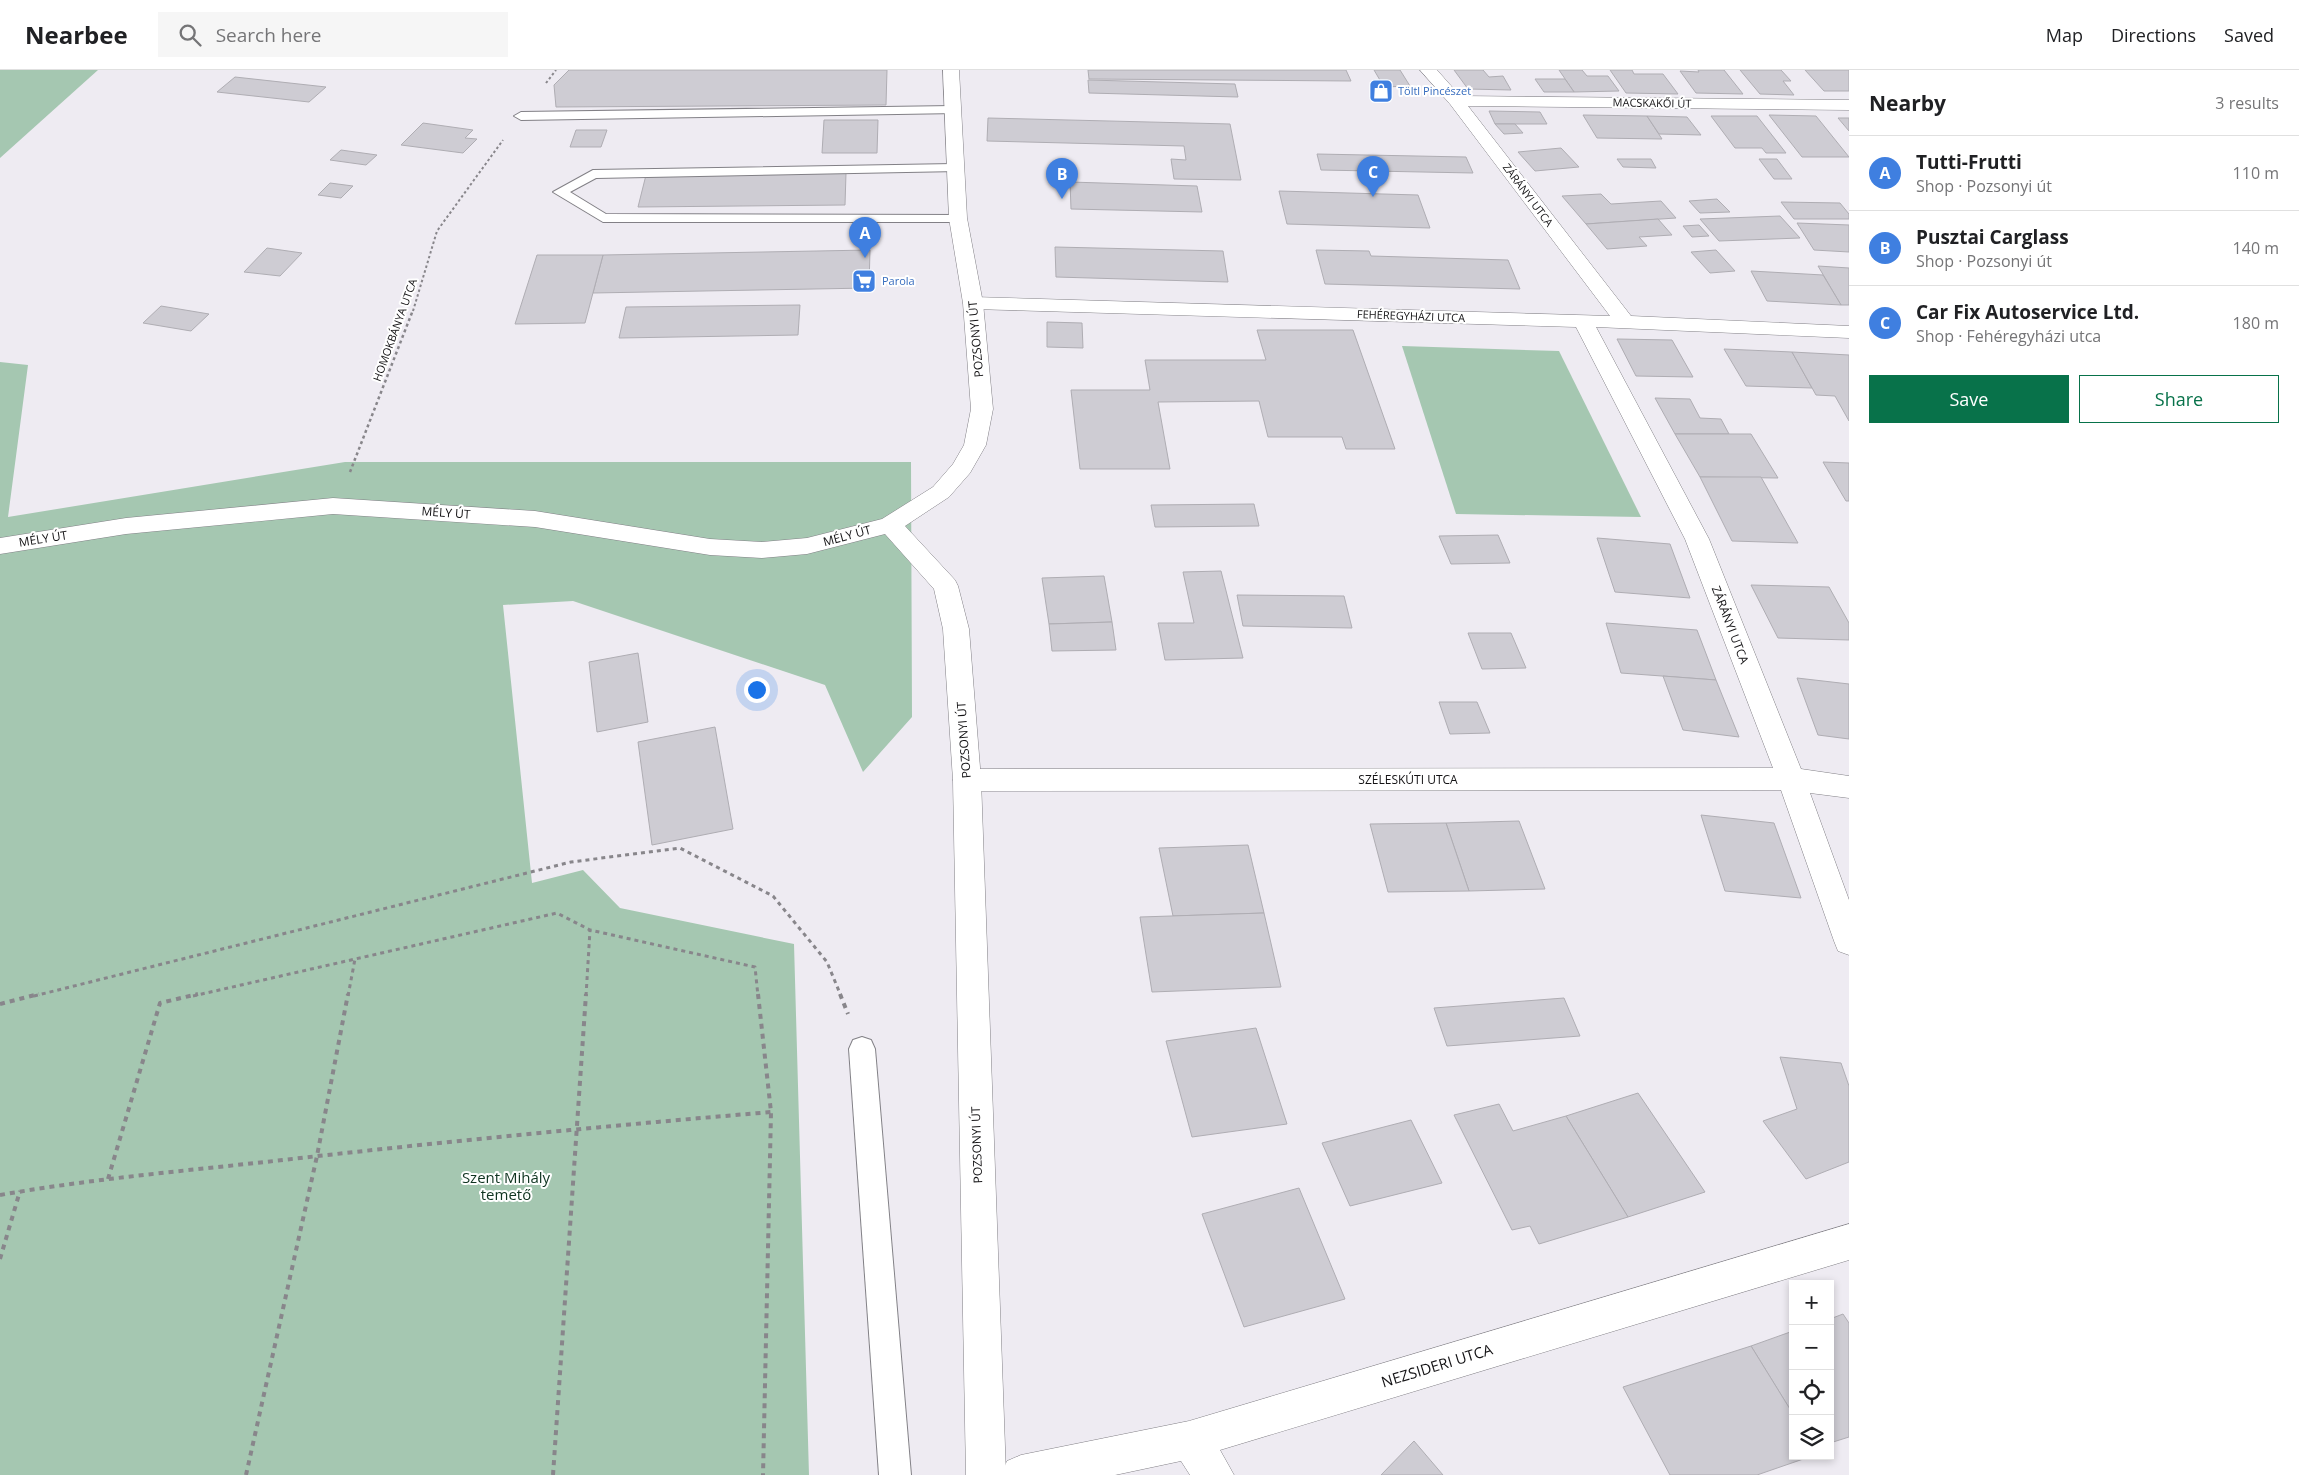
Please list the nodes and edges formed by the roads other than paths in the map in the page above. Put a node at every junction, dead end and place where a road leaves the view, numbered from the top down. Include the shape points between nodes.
1 (951, 70) edge
2 (1428, 70) edge
3 (1456, 101) junction
4 (1849, 105) edge
5 (953, 110) junction
6 (520, 116) road end
7 (954, 168) junction
8 (958, 218) junction
9 (973, 302) junction
10 (1583, 321) junction
11 (1625, 322) junction
12 (1849, 332) edge
13 (890, 525) junction
14 (0, 546) edge
15 (1791, 779) junction
16 (967, 780) junction
17 (1849, 787) edge
18 (1849, 941) edge
19 (862, 1049) road end
20 (1849, 1242) edge
21 (1189, 1440) junction
22 (894, 1475) edge
23 (986, 1475) edge
24 (1021, 1475) edge
25 (1214, 1475) edge

1 - 5 street, POZSONYI ÚT
2 - 3 street, ZÁRÁNYI UTCA
3 - 4 street, MACSKAKŐI ÚT
3 - 11 street, ZÁRÁNYI UTCA
5 - 6 lane
5 - 7 street, POZSONYI ÚT
7 - 8 street, POZSONYI ÚT
7 - 8 lane via 593,174 560,192 603,218
8 - 9 street, POZSONYI ÚT
9 - 10 street, FEHÉREGYHÁZI UTCA
9 - 13 street, POZSONYI ÚT via 982,409 975,445 962,468 941,492
10 - 11 street, FEHÉREGYHÁZI UTCA
10 - 15 street, ZÁRÁNYI UTCA via 1697,539
11 - 12 street, FEHÉREGYHÁZI UTCA
13 - 14 street, MÉLY ÚT via 817,544 762,550 710,547 535,519 333,506 126,526
13 - 16 street, POZSONYI ÚT via 946,586 956,629
15 - 16 street, SZÉLESKÚTI UTCA
15 - 17 street, SZÉLESKÚTI UTCA
15 - 18 street, ZÁRÁNYI UTCA
16 - 23 street, POZSONYI ÚT
19 - 22 lane
20 - 21 street, NEZSIDERI UTCA
21 - 24 street, NEZSIDERI UTCA
21 - 25 street

